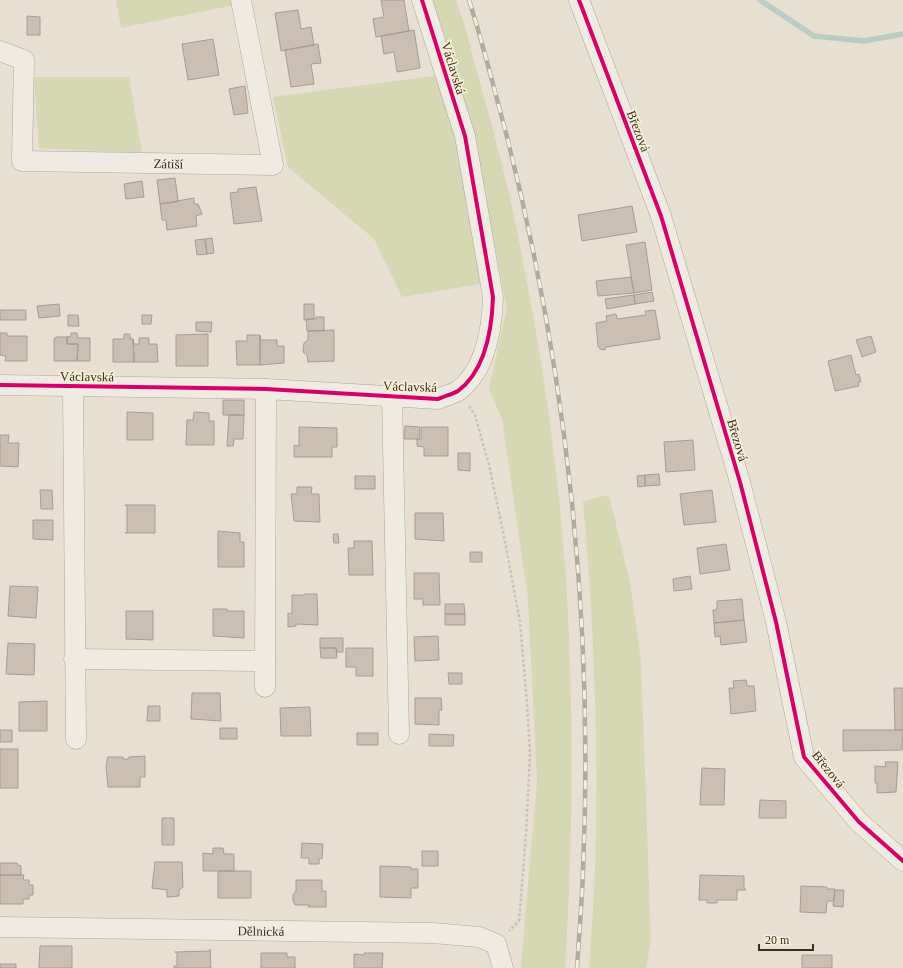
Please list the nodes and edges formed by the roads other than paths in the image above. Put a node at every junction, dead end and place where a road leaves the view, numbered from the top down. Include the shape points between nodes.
1 (241, 0) edge
2 (422, 0) edge
3 (579, 0) edge
4 (0, 51) edge
5 (0, 385) edge
6 (73, 386) junction
7 (266, 389) junction
8 (392, 395) junction
9 (74, 659) junction
10 (265, 661) junction
11 (265, 687) dead end
12 (398, 734) dead end
13 (76, 739) dead end
14 (903, 861) edge
15 (0, 927) edge
16 (503, 968) edge

1 - 4 street, Zátiší via 273,165 22,161 24,60
2 - 8 street, Václavská via 465,136 492,297 492,320 489,342 471,376 458,391 438,398
3 - 14 street, Březová via 661,216 740,482 776,622 804,757 859,822
5 - 6 street, Václavská
6 - 7 street, Václavská
6 - 9 street, Václavská
7 - 8 street, Václavská
7 - 10 street
8 - 12 street, Václavská
9 - 10 street
9 - 13 street, Václavská
10 - 11 street
15 - 16 street, Dělnická via 432,933 479,937 496,944

